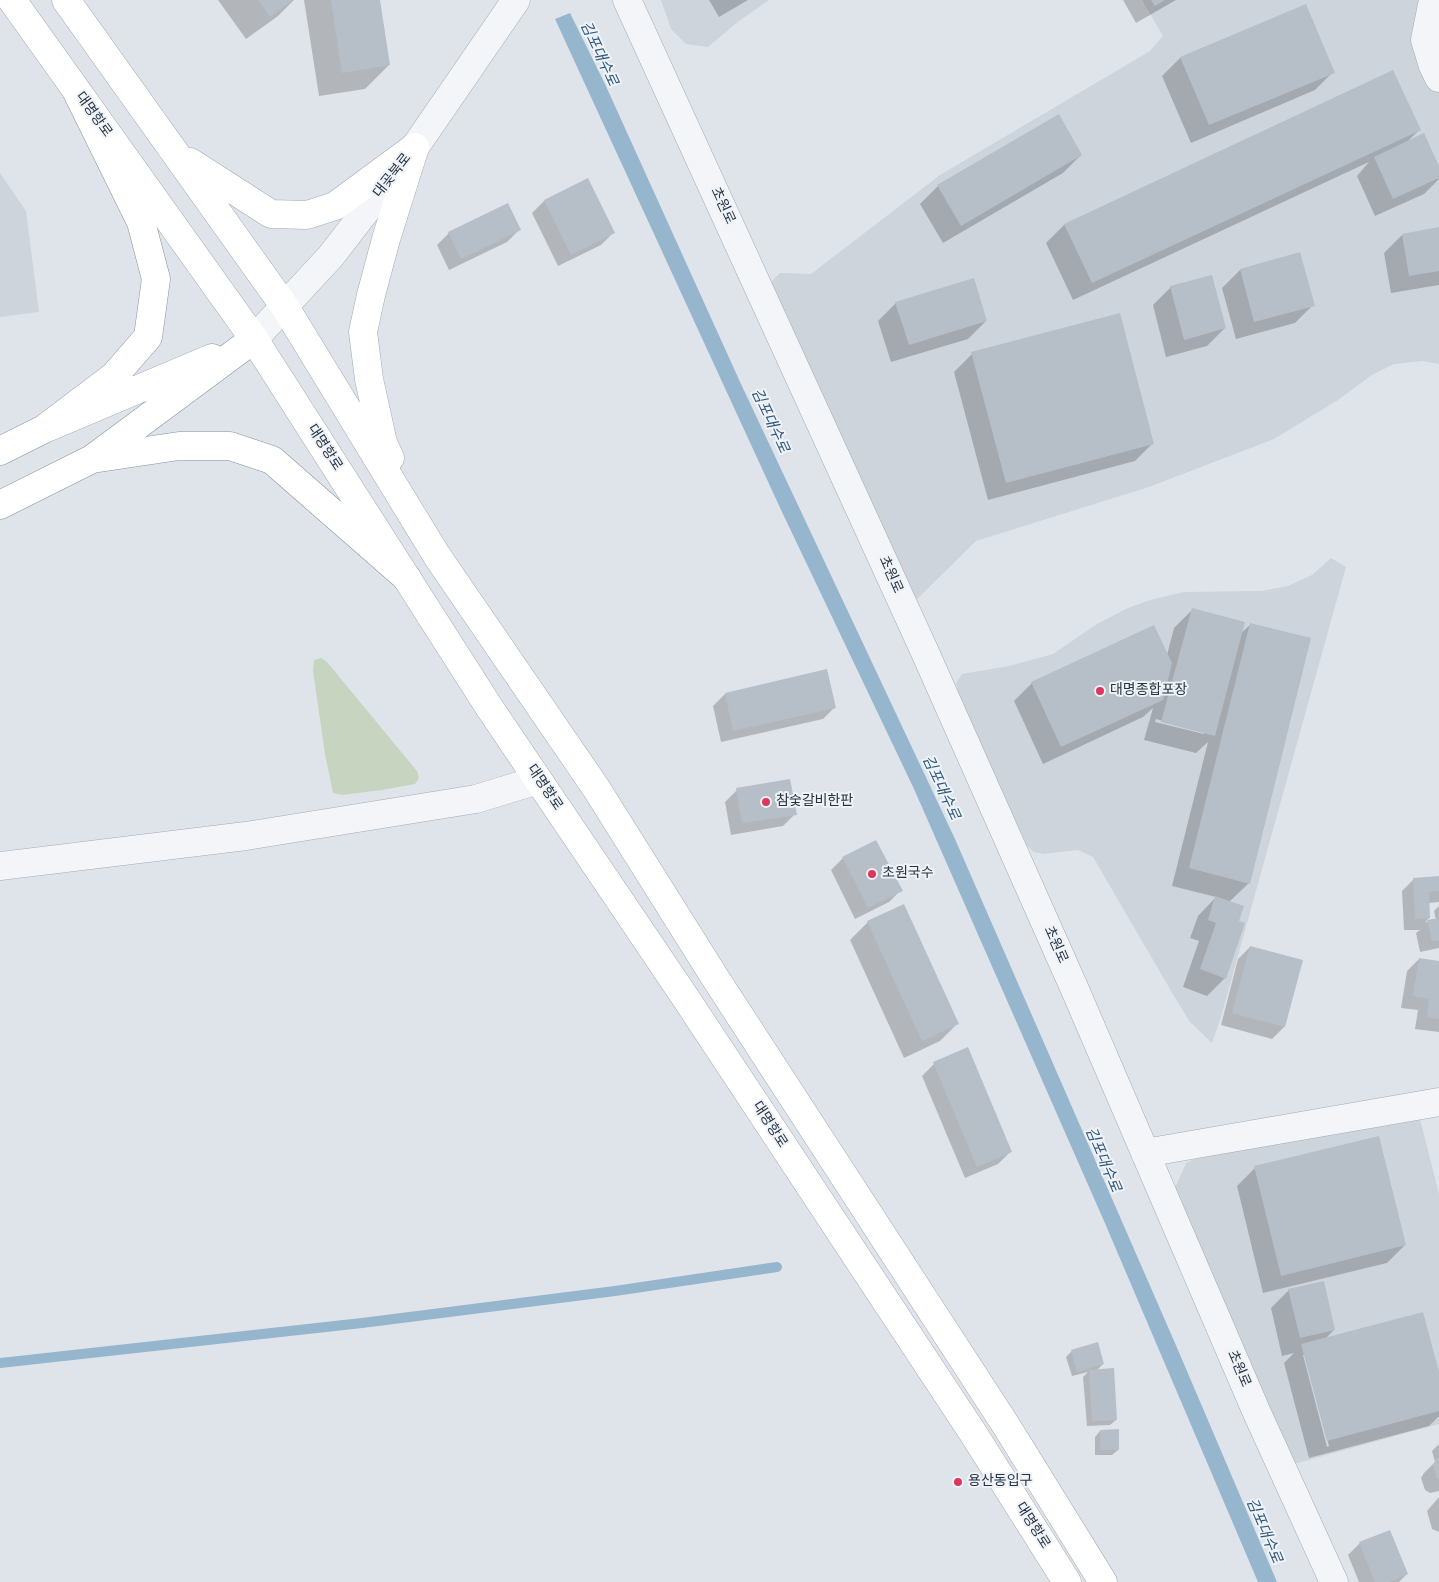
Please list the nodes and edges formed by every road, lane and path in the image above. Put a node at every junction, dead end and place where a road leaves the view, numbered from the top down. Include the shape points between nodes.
1 (12, 0) edge
2 (66, 0) edge
3 (516, 0) edge
4 (627, 0) edge
5 (1433, 0) edge
6 (1439, 78) edge
7 (76, 90) junction
8 (415, 147) junction
9 (177, 154) junction
10 (285, 307) junction
11 (254, 339) junction
12 (44, 429) junction
13 (0, 451) edge
14 (92, 459) junction
15 (0, 505) edge
16 (437, 556) junction
17 (407, 578) junction
18 (538, 780) junction
19 (0, 866) edge
20 (1439, 1102) edge
21 (1145, 1153) junction
22 (1067, 1582) edge
23 (1104, 1582) edge
24 (1334, 1582) edge

1 - 7 main road, 대명항로
2 - 9 main road
3 - 8 street, 대곶북로
4 - 21 street, 초원로 via 916,632
5 - 6 street via 1426,40
7 - 11 main road, 대명항로
7 - 12 main road via 141,222 156,279 148,338 114,376
8 - 9 main road via 335,206 307,215 271,214
8 - 10 street, 대곶북로 via 331,256
8 - 16 main road via 386,239 363,332 382,443
9 - 10 main road
10 - 11 street, 대곶북로
10 - 16 main road
11 - 12 main road
11 - 14 main road
11 - 17 main road, 대명항로
12 - 13 main road
14 - 15 main road
14 - 17 main road via 179,446 230,446 272,460
16 - 23 main road via 596,788
17 - 18 main road, 대명항로
18 - 19 street via 476,799 246,836
18 - 22 main road, 대명항로 via 968,1425
20 - 21 street
21 - 24 street, 초원로

